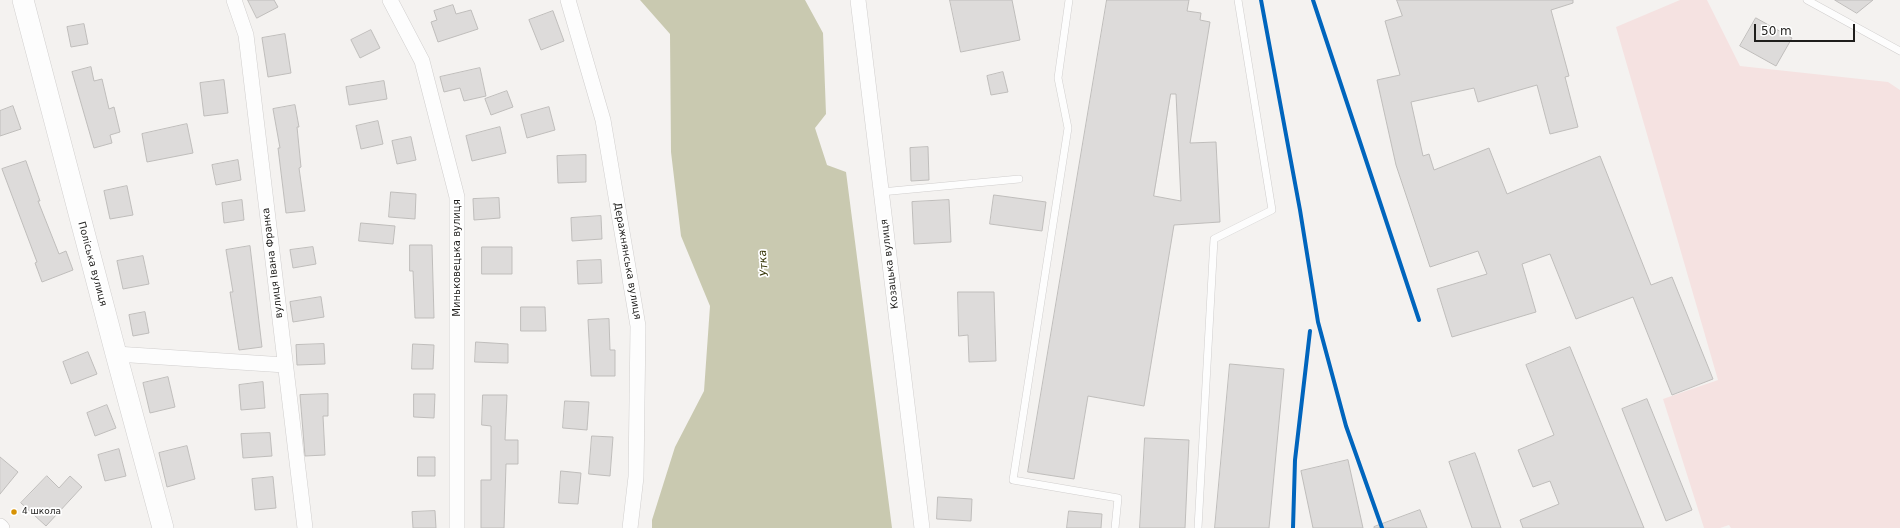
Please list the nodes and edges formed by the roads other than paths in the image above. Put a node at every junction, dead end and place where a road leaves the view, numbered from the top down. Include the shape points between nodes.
1 (24, 0) edge
2 (234, 0) edge
3 (390, 0) edge
4 (568, 0) edge
5 (858, 0) edge
6 (1069, 0) edge
7 (1238, 0) edge
8 (1807, 0) edge
9 (1900, 51) edge
10 (1019, 179) dead end
11 (881, 192) junction
12 (116, 354) junction
13 (285, 365) junction
14 (163, 528) edge
15 (305, 528) edge
16 (457, 528) edge
17 (630, 528) edge
18 (922, 528) edge
19 (1115, 528) edge
20 (1198, 528) edge

1 - 12 main road, Поліська вулиця
2 - 13 street, вулиця Івана Франка via 246,35
3 - 16 street, Миньковецька вулиця via 422,61 457,197
4 - 17 street, Деражнянська вулиця via 603,120 638,326 636,477
5 - 11 street, Козацька вулиця
6 - 19 lane via 1058,78 1068,128 1013,480 1118,498
7 - 20 lane via 1272,210 1214,239
8 - 9 lane
10 - 11 lane
11 - 18 street, Козацька вулиця
12 - 13 street
12 - 14 main road, Поліська вулиця
13 - 15 street, вулиця Івана Франка

